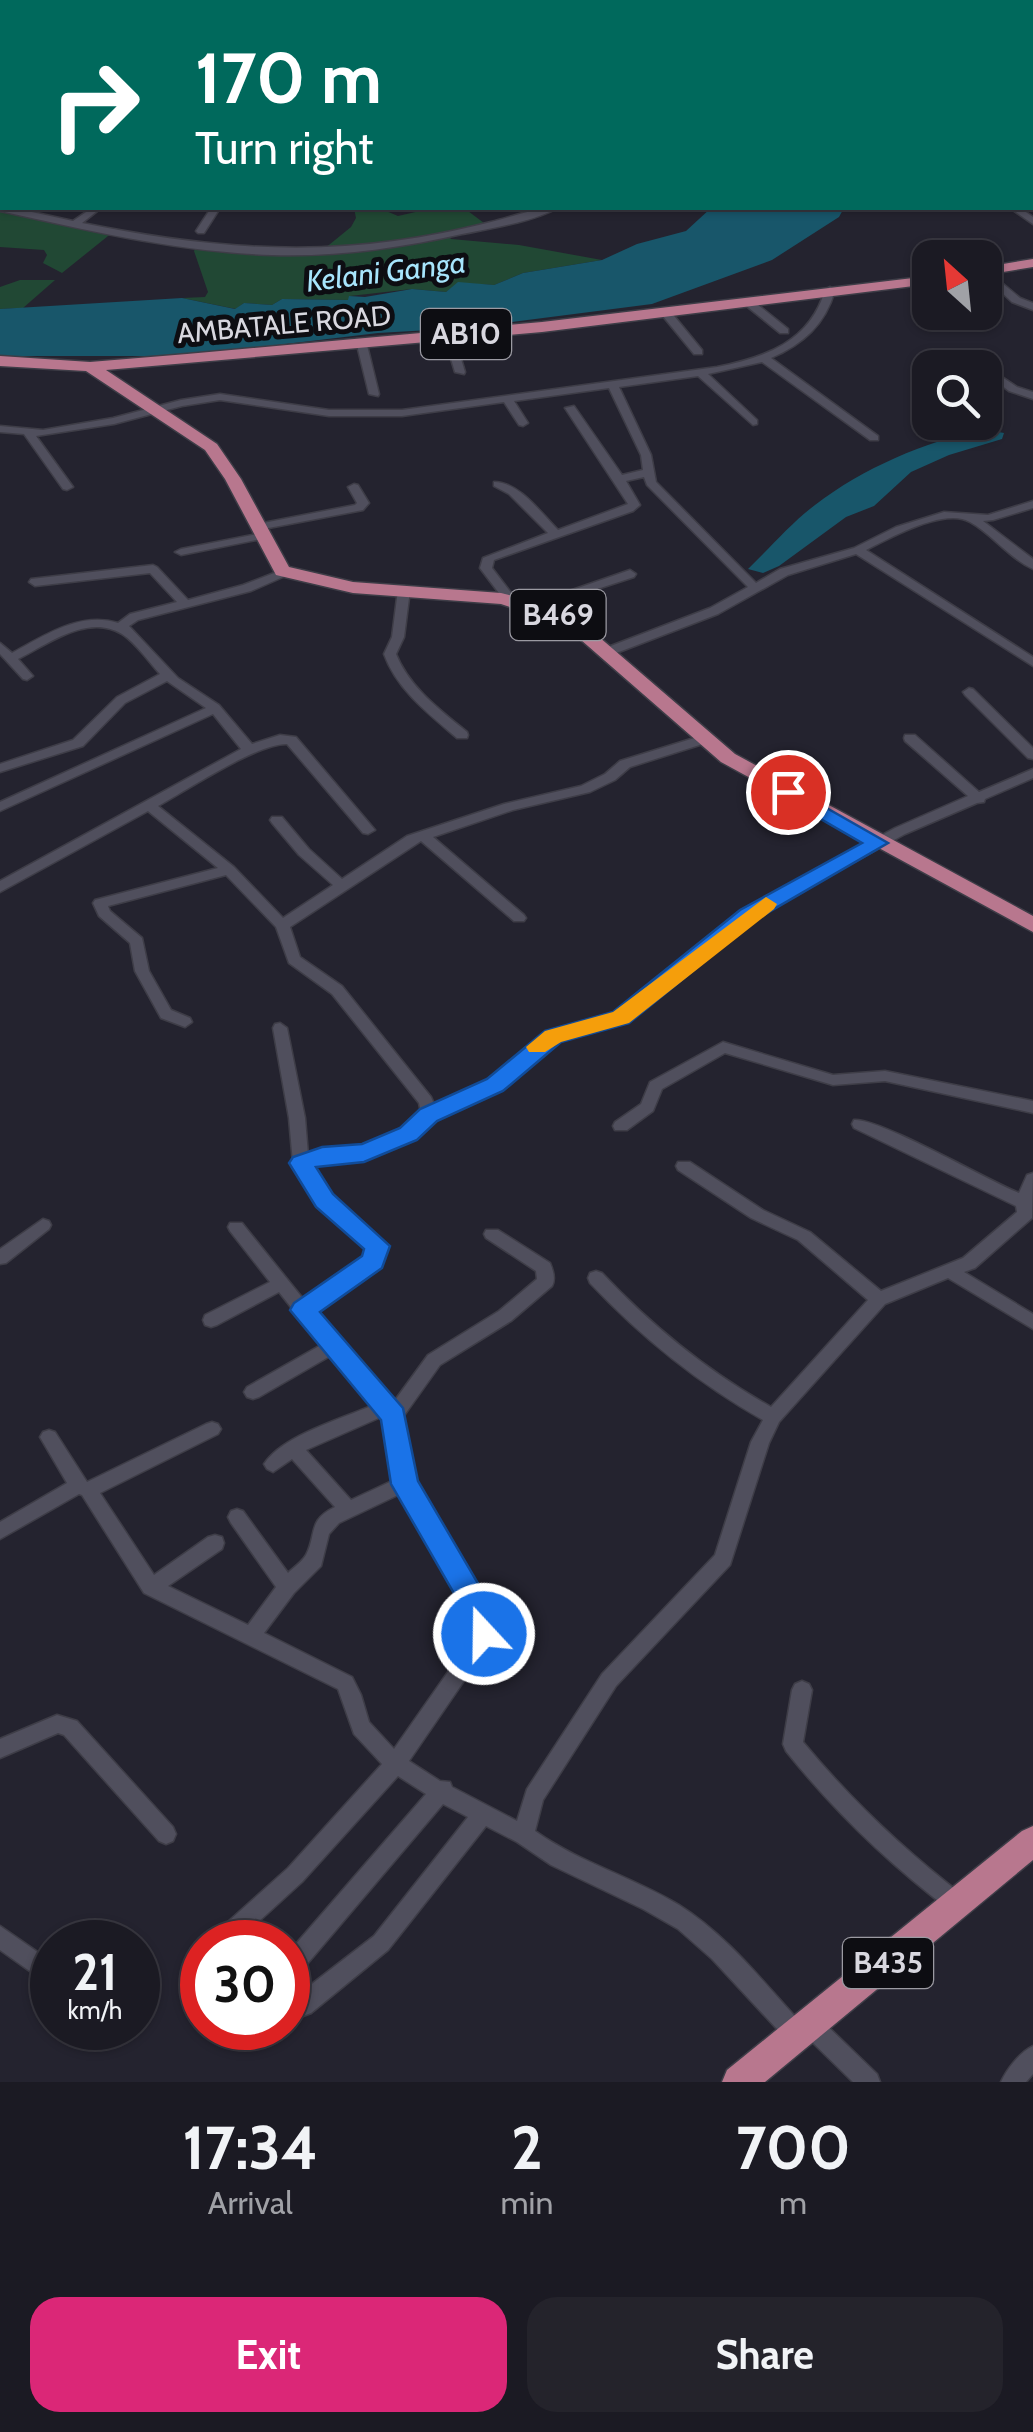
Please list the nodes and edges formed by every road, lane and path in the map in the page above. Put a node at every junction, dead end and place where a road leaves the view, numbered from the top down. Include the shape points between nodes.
1 (9, 210) edge
2 (94, 210) edge
3 (214, 210) edge
4 (546, 210) edge
5 (75, 224) junction
6 (201, 231) dead end
7 (1033, 263) edge
8 (1002, 268) edge
9 (912, 282) edge
10 (1002, 287) edge
11 (830, 290) junction
12 (748, 302) junction
13 (1033, 307) edge
14 (666, 313) junction
15 (784, 331) dead end
16 (449, 336) junction
17 (360, 341) junction
18 (698, 352) dead end
19 (765, 359) junction
20 (0, 361) edge
21 (90, 367) junction
22 (460, 372) dead end
23 (700, 372) junction
24 (1002, 381) edge
25 (612, 384) junction
26 (374, 394) dead end
27 (1033, 396) edge
28 (507, 400) junction
29 (570, 408) dead end
30 (154, 411) junction
31 (753, 422) dead end
32 (523, 423) dead end
33 (0, 428) edge
34 (29, 434) junction
35 (874, 438) dead end
36 (646, 473) junction
37 (620, 479) junction
38 (498, 484) dead end
39 (67, 487) dead end
40 (354, 487) dead end
41 (1033, 504) edge
42 (971, 517) junction
43 (260, 532) junction
44 (554, 534) junction
45 (858, 550) junction
46 (181, 552) dead end
47 (1033, 565) edge
48 (286, 574) junction
49 (630, 574) dead end
50 (35, 582) dead end
51 (754, 587) junction
52 (404, 590) junction
53 (509, 598) junction
54 (185, 604) junction
55 (535, 605) junction
56 (42, 622) dead end
57 (124, 631) junction
58 (52, 638) junction
59 (0, 647) edge
60 (607, 652) junction
61 (10, 659) junction
62 (1033, 662) edge
63 (168, 675) junction
64 (27, 676) dead end
65 (969, 692) dead end
66 (215, 708) junction
67 (462, 736) dead end
68 (910, 738) dead end
69 (704, 739) junction
70 (248, 749) junction
71 (1033, 756) edge
72 (0, 768) edge
73 (1033, 773) edge
74 (978, 799) junction
75 (150, 806) junction
76 (0, 807) edge
77 (277, 820) dead end
78 (368, 830) dead end
79 (424, 836) junction
80 (878, 843) junction
81 (229, 870) junction
82 (341, 885) junction
83 (0, 887) edge
84 (518, 918) dead end
85 (1033, 925) edge
86 (282, 926) junction
87 (185, 1022) dead end
88 (280, 1028) dead end
89 (1033, 1107) edge
90 (429, 1115) junction
91 (860, 1124) dead end
92 (621, 1126) dead end
93 (301, 1163) junction
94 (684, 1166) dead end
95 (1033, 1179) edge
96 (1023, 1202) junction
97 (42, 1226) dead end
98 (236, 1227) dead end
99 (492, 1234) dead end
100 (0, 1258) edge
101 (949, 1271) junction
102 (596, 1278) dead end
103 (282, 1283) junction
104 (879, 1299) junction
105 (303, 1310) junction
106 (210, 1320) dead end
107 (1033, 1322) edge
108 (332, 1347) junction
109 (253, 1392) dead end
110 (394, 1416) junction
111 (773, 1417) junction
112 (212, 1429) dead end
113 (49, 1437) dead end
114 (293, 1448) junction
115 (273, 1464) dead end
116 (404, 1484) junction
117 (83, 1488) junction
118 (347, 1508) junction
119 (238, 1518) dead end
120 (0, 1530) edge
121 (215, 1542) dead end
122 (287, 1586) junction
123 (151, 1587) junction
124 (251, 1636) junction
125 (802, 1690) dead end
126 (0, 1749) edge
127 (396, 1763) junction
128 (443, 1790) junction
129 (483, 1814) junction
130 (166, 1834) dead end
131 (524, 1835) junction
132 (1033, 1841) edge
133 (958, 1904) junction
134 (245, 1920) edge
135 (0, 1937) edge
136 (310, 1944) edge
137 (30, 1960) edge
138 (310, 1999) edge
139 (805, 2030) junction
140 (1033, 2058) edge
141 (740, 2082) edge
142 (869, 2082) edge
143 (1012, 2082) edge

1 - 5 street
2 - 5 street
3 - 6 street
4 - 5 street via 434,238 302,250 237,251
7 - 8 main road
9 - 11 main road, AMBATALE ROAD / AB10
10 - 13 street
11 - 12 main road, AMBATALE ROAD / AB10
11 - 19 street via 822,314 796,341
12 - 14 main road, AMBATALE ROAD / AB10
12 - 15 street
14 - 16 main road, AMBATALE ROAD / AB10
14 - 18 street
16 - 17 main road, AMBATALE ROAD / AB10
16 - 22 street
17 - 21 main road, AMBATALE ROAD / AB10
17 - 26 street
19 - 23 street
19 - 35 street
20 - 21 main road, AMBATALE ROAD / AB10
21 - 30 main road
23 - 25 street
23 - 31 street
24 - 27 street
25 - 28 street
25 - 36 street via 646,455
28 - 30 street via 379,415 220,397
28 - 32 street
29 - 37 street
30 - 34 street
30 - 43 main road via 211,447
33 - 34 street
34 - 39 street
36 - 37 street
36 - 51 street via 668,504
37 - 44 street via 633,507
38 - 44 street
40 - 43 street via 363,503 359,508
41 - 42 street
42 - 45 street via 948,514
42 - 47 street
43 - 46 street
43 - 48 main road
44 - 53 street via 485,562
45 - 51 street
45 - 62 street
48 - 52 main road, B469
48 - 54 street
49 - 55 street
50 - 54 street via 153,569
51 - 60 street via 714,611
52 - 53 main road, B469
52 - 67 street via 392,663
53 - 55 main road, B469
54 - 57 street via 127,620
55 - 60 main road, B469 via 571,622
56 - 58 street
57 - 58 street via 103,621
57 - 63 street
58 - 61 street
59 - 61 street
60 - 69 main road, B469
61 - 64 street
63 - 66 street
63 - 72 street via 121,700 78,742
65 - 71 street
66 - 70 street
66 - 76 street
68 - 74 street
69 - 79 street via 653,752 585,789 508,806
69 - 80 main road, B469
70 - 75 street
70 - 78 street via 291,740
73 - 74 street
74 - 80 street
75 - 81 street
75 - 83 street
77 - 82 street
79 - 82 street via 390,850
79 - 84 street
80 - 85 main road, B469
80 - 90 street via 748,915 621,1017 553,1037 495,1085
81 - 86 street
81 - 87 street via 100,903 138,941 142,971 166,1014
82 - 86 street
86 - 90 street via 294,960 336,990 426,1101
88 - 93 street
89 - 92 street via 885,1076 810,1076 723,1047 655,1086 648,1107
90 - 93 street via 409,1134 364,1153
91 - 96 street
93 - 105 street via 324,1200 378,1246 374,1262
94 - 104 street via 804,1236
95 - 96 street
96 - 101 street via 1026,1214 969,1263
97 - 100 street
98 - 103 street
99 - 110 street via 544,1268 546,1281 506,1316 434,1360
101 - 104 street
101 - 107 street
102 - 111 street via 642,1328
103 - 105 street
103 - 106 street
104 - 111 street
105 - 108 street
108 - 109 street
108 - 110 street
110 - 114 street via 382,1409
110 - 116 street
111 - 131 street via 723,1559 608,1680 534,1796
112 - 117 street
113 - 117 street
114 - 115 street
114 - 118 street
116 - 118 street
116 - 127 street via 486,1621 484,1634
117 - 120 street
117 - 123 street
118 - 122 street via 322,1531 314,1560
119 - 122 street
121 - 123 street
122 - 124 street
123 - 124 street
124 - 127 street via 345,1683 366,1736
125 - 133 street via 794,1744 821,1780
126 - 130 street via 57,1724 70,1726
127 - 128 street
127 - 134 street
128 - 129 street
128 - 136 street
129 - 131 street
129 - 138 street via 381,1942
131 - 139 street via 586,1875 670,1912
132 - 133 main road, B435
133 - 139 main road, B435
135 - 137 street
139 - 141 main road, B435
139 - 142 street
140 - 143 street

